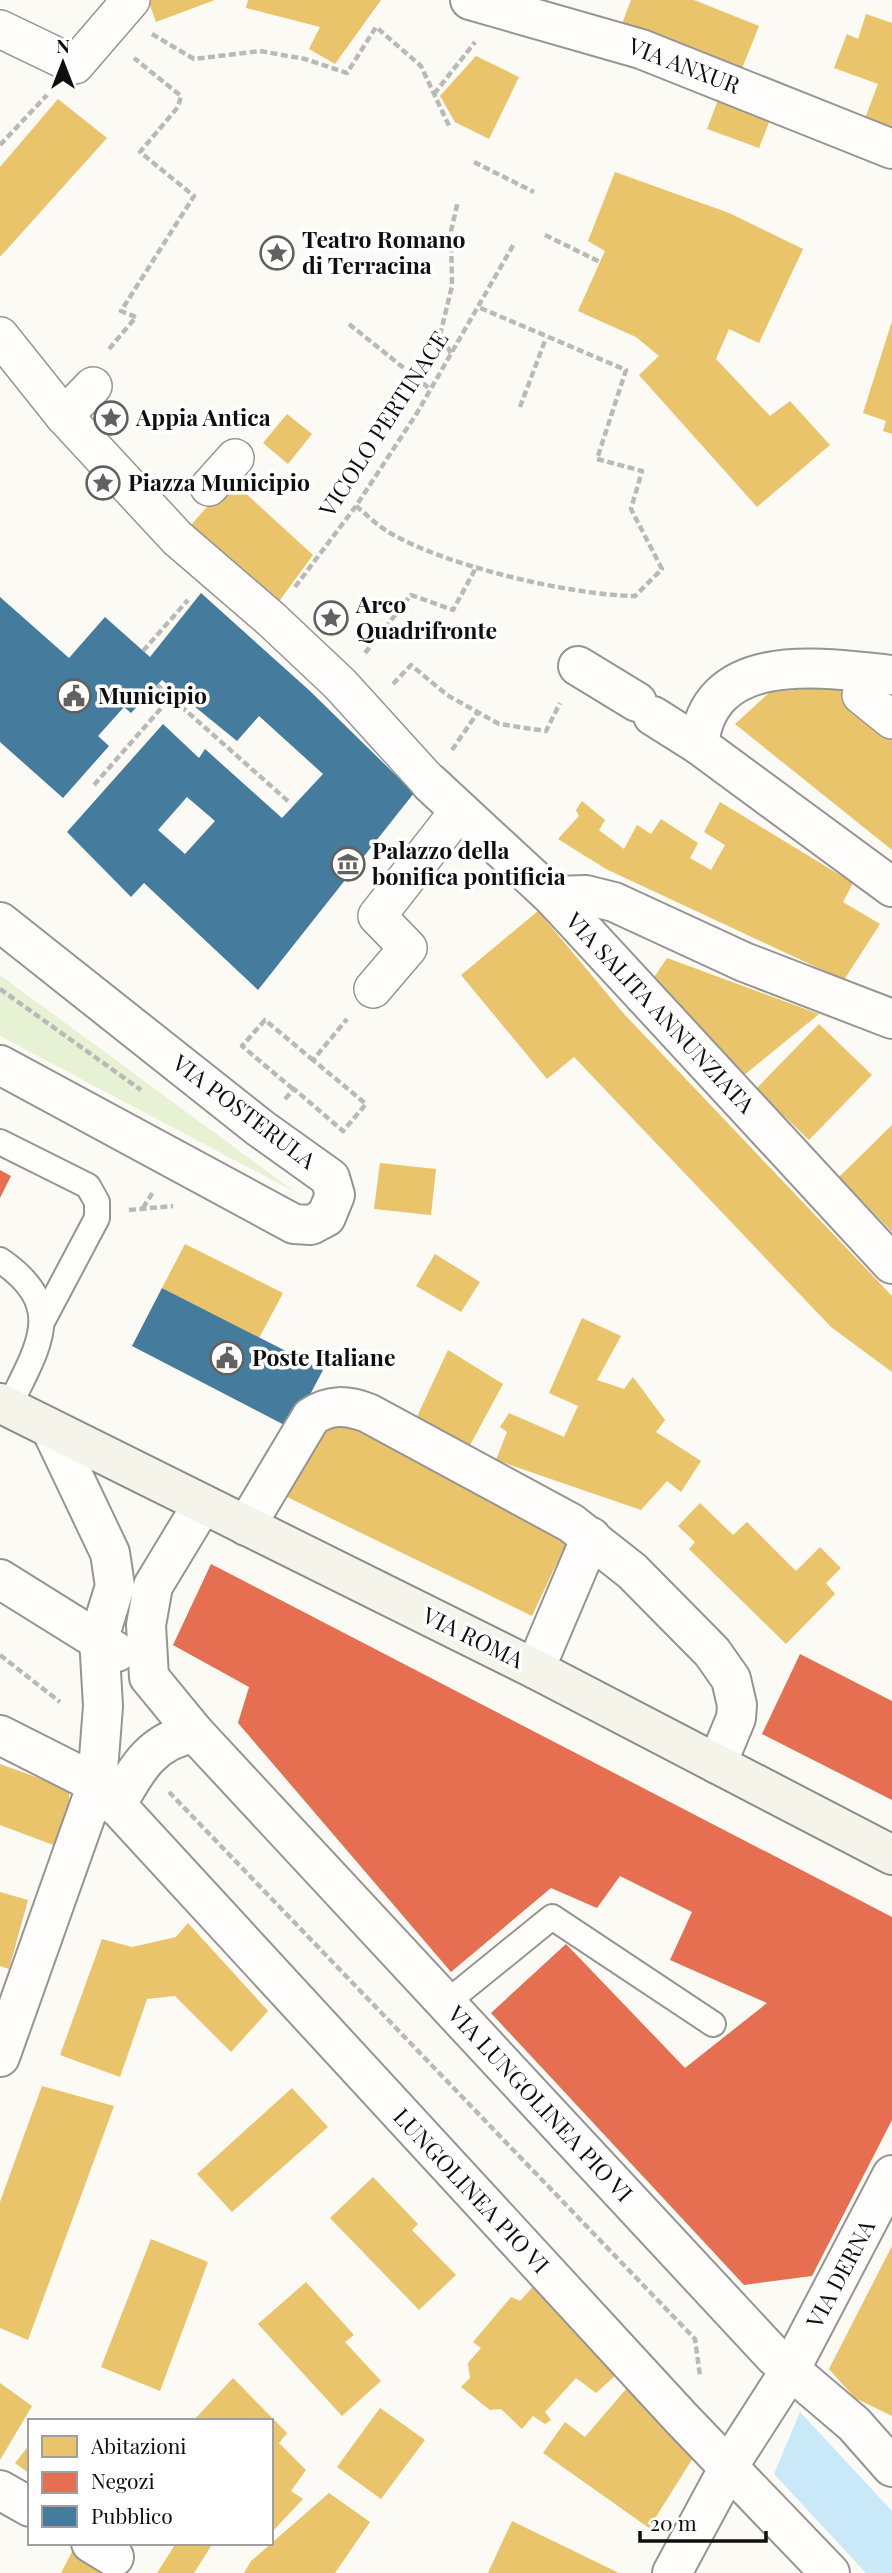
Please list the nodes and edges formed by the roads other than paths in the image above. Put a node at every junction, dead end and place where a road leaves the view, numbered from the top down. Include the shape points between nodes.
1 (485, 4) edge
2 (118, 16) edge
3 (0, 29) edge
4 (892, 149) edge
5 (0, 336) edge
6 (93, 386) road end
7 (64, 416) junction
8 (235, 458) dead end
9 (209, 486) dead end
10 (578, 666) road end
11 (877, 685) edge
12 (892, 720) edge
13 (699, 745) junction
14 (430, 783) joint
15 (459, 811) junction
16 (892, 887) edge
17 (552, 896) junction
18 (0, 922) edge
19 (373, 989) road end
20 (892, 1019) edge
21 (0, 1065) edge
22 (0, 1142) edge
23 (0, 1260) edge
24 (892, 1264) edge
25 (43, 1320) junction
26 (4, 1405) edge
27 (51, 1429) junction
28 (202, 1505) junction
29 (246, 1526) junction
30 (591, 1537) junction
31 (0, 1579) edge
32 (99, 1638) junction
33 (535, 1669) junction
34 (149, 1677) junction
35 (195, 1733) junction
36 (0, 1735) edge
37 (717, 1764) junction
38 (106, 1795) junction
39 (892, 1855) edge
40 (446, 2003) junction
41 (713, 2024) dead end
42 (0, 2057) edge
43 (892, 2175) edge
44 (789, 2372) junction
45 (892, 2467) edge
46 (729, 2469) junction
47 (0, 2490) edge
48 (28, 2506) edge
49 (672, 2573) edge
50 (830, 2573) edge

1 - 4 street, VIA ANXUR via 662,57
2 - 3 street via 75,65
5 - 7 street
6 - 7 street
7 - 14 street, VIA SALITA ANNUNZIATA via 177,538 340,684
8 - 9 street
10 - 13 street
11 - 12 street
11 - 13 street via 806,667 743,679 715,699
13 - 16 street
14 - 15 street, VIA SALITA ANNUNZIATA
15 - 17 street, VIA SALITA ANNUNZIATA
15 - 19 street via 377,916 408,948
17 - 20 street via 586,895 614,902 744,962
17 - 24 street, VIA SALITA ANNUNZIATA
18 - 21 street, VIA POSTERULA via 330,1178 334,1203 319,1222 294,1224
22 - 25 lane via 88,1186 97,1202 97,1213
23 - 25 lane via 40,1301
25 - 26 lane via 42,1337
26 - 27 main road, VIA ROMA
27 - 28 main road, VIA ROMA
27 - 32 street via 115,1568 113,1595
28 - 29 main road, VIA ROMA
28 - 34 street via 153,1586 146,1625
29 - 30 street via 305,1424 321,1409 342,1407 368,1413 550,1510
29 - 33 main road, VIA ROMA
30 - 33 street
30 - 37 street via 632,1571 725,1668 735,1693 736,1718
31 - 32 street, VIA LUNGOLINEA PIO VI
32 - 34 street, VIA LUNGOLINEA PIO VI
32 - 38 street
33 - 37 main road, VIA ROMA
34 - 35 street, VIA LUNGOLINEA PIO VI
35 - 38 street via 169,1740
35 - 40 street, VIA LUNGOLINEA PIO VI
36 - 38 street
37 - 39 main road, VIA ROMA
38 - 42 street
38 - 46 street, LUNGOLINEA PIO VI
40 - 41 lane via 552,1917
40 - 44 street, VIA LUNGOLINEA PIO VI
43 - 44 street, VIA DERNA
44 - 45 street, VIA LUNGOLINEA PIO VI via 854,2424
44 - 46 street, VIA DERNA
46 - 49 street, VIA DERNA
46 - 50 street, LUNGOLINEA PIO VI
47 - 48 street

